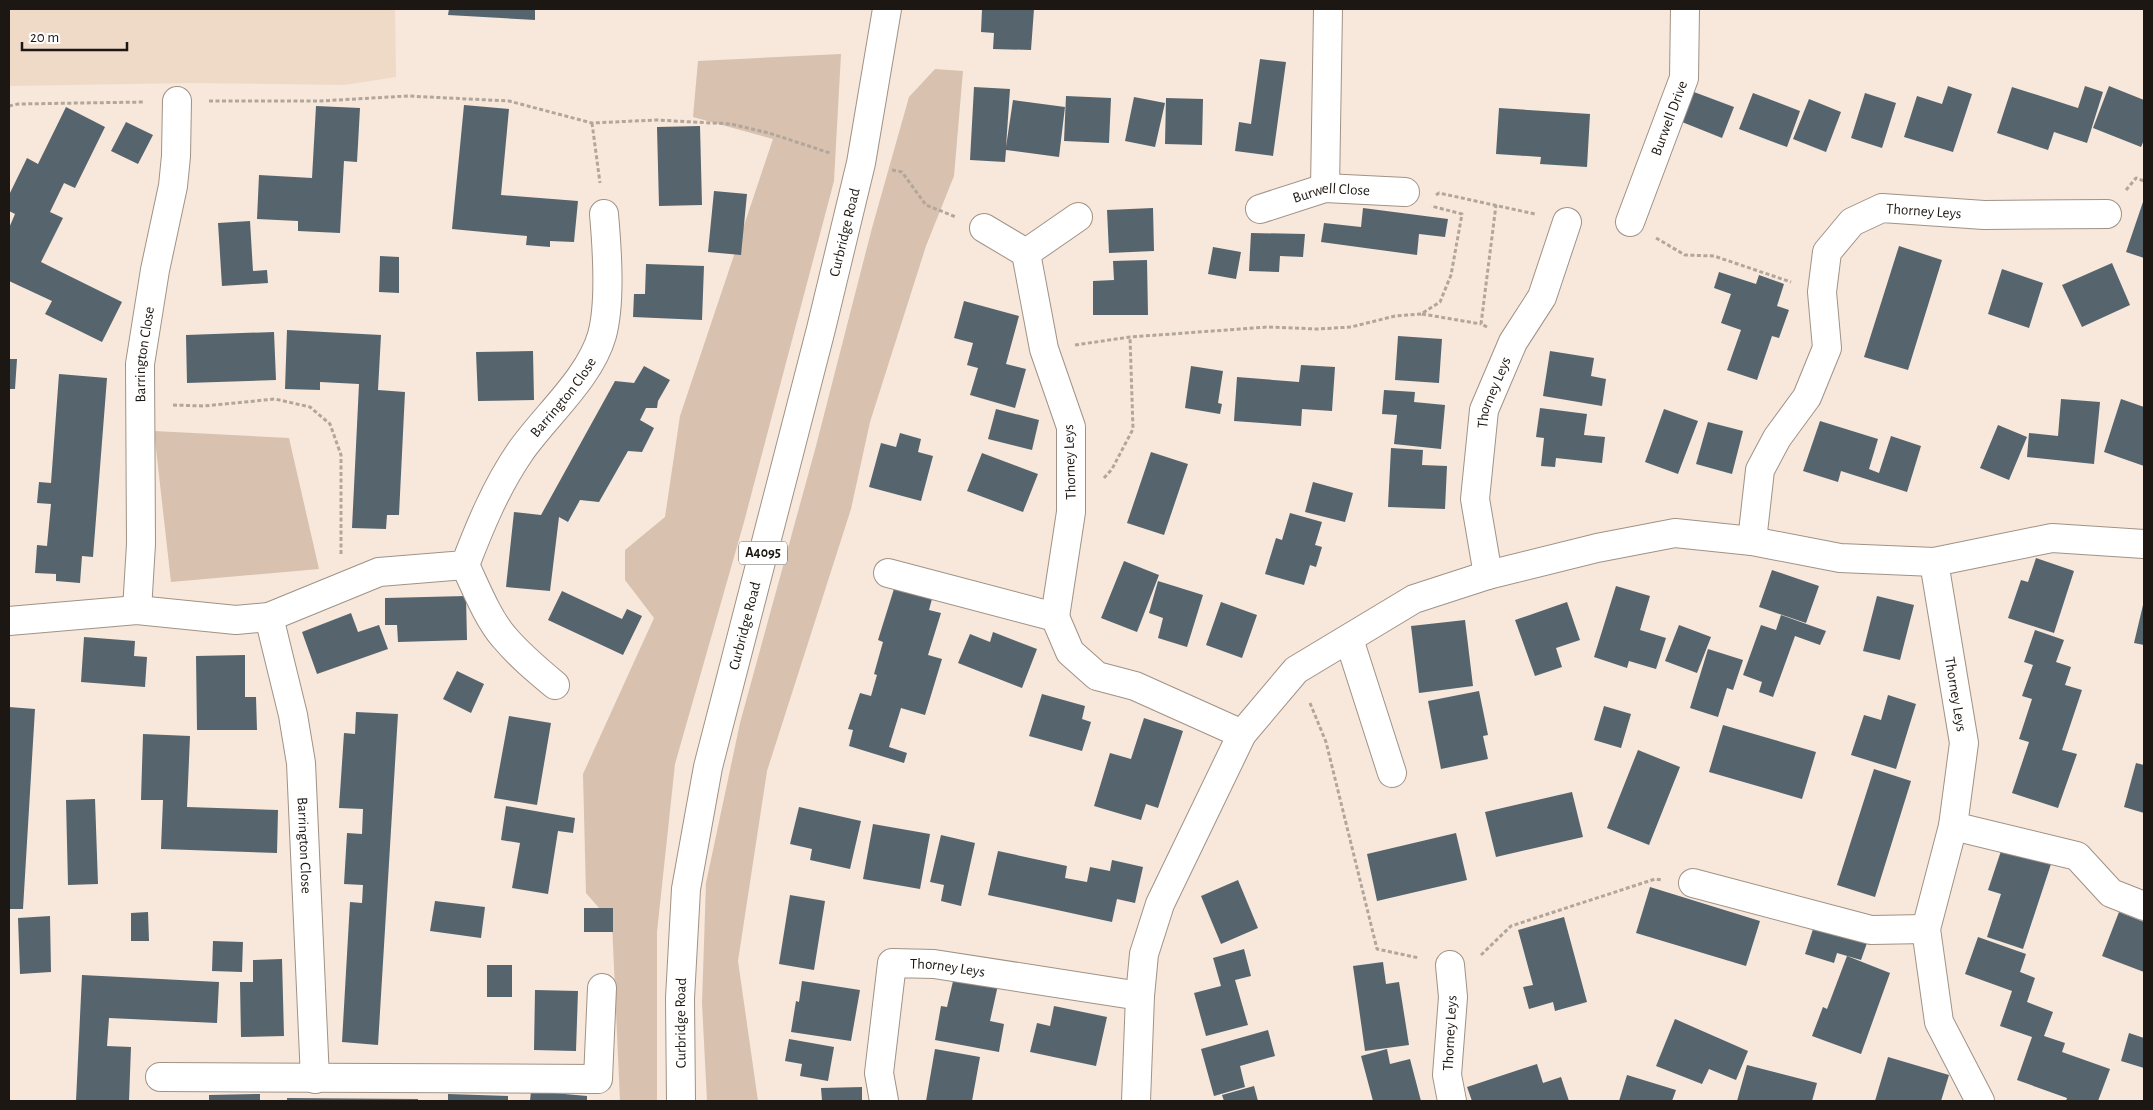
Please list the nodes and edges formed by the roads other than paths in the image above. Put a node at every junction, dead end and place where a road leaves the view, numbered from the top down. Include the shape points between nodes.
1 (887, 9) edge
2 (1328, 9) edge
3 (1685, 9) edge
4 (177, 101) road end
5 (1325, 188) junction
6 (1405, 192) dead end
7 (1260, 209) dead end
8 (604, 214) road end
9 (2107, 214) dead end
10 (1078, 217) dead end
11 (1567, 222) road end
12 (1630, 222) road end
13 (984, 228) road end
14 (1026, 253) junction
15 (1752, 541) junction
16 (2144, 544) edge
17 (1934, 562) junction
18 (465, 565) junction
19 (888, 573) dead end
20 (1488, 575) junction
21 (137, 610) junction
22 (1056, 617) junction
23 (269, 618) junction
24 (9, 621) edge
25 (1349, 639) junction
26 (555, 685) dead end
27 (1242, 734) junction
28 (1392, 773) dead end
29 (1953, 826) junction
30 (1693, 883) road end
31 (2144, 906) edge
32 (1926, 929) junction
33 (1450, 965) road end
34 (602, 988) dead end
35 (1140, 996) junction
36 (160, 1078) dead end
37 (315, 1079) junction
38 (681, 1101) edge
39 (884, 1101) edge
40 (1136, 1101) edge
41 (1452, 1101) edge
42 (1980, 1101) edge

1 - 38 street, Curbridge Road / A4095 via 861,163 708,767 686,889 680,998
2 - 5 street
3 - 12 street, Burwell Drive via 1684,78
4 - 21 street, Barrington Close via 173,186 140,364 141,544
5 - 6 street, Burwell Close
5 - 7 street, Burwell Close
8 - 18 street, Barrington Close via 607,256 602,334 593,357 519,453 498,488
9 - 15 street, Thorney Leys via 1984,216 1882,208 1852,222 1827,252 1822,292 1827,348 1807,397 1777,438 1760,470
10 - 14 street
11 - 20 street, Thorney Leys via 1542,297 1513,342 1484,410 1475,499
13 - 14 street
14 - 22 street, Thorney Leys via 1044,349 1071,427 1071,512
15 - 17 street via 1840,558
15 - 20 street via 1675,533
16 - 17 street via 2052,538
17 - 29 street, Thorney Leys via 1964,743
18 - 23 street via 379,572
18 - 26 street via 502,636
19 - 22 street
20 - 25 street via 1414,599
21 - 23 street via 236,620
21 - 24 street
22 - 27 street, Thorney Leys via 1070,652 1097,676 1135,686
23 - 37 street, Barrington Close via 301,762
25 - 27 street via 1296,670
25 - 28 street
27 - 35 street via 1160,904 1144,954
29 - 31 street via 2077,856 2111,892
29 - 32 street, Thorney Leys
30 - 32 street via 1871,930
32 - 42 street, Thorney Leys via 1939,1022
33 - 41 street, Thorney Leys via 1453,997 1447,1075
34 - 37 street via 598,1079
35 - 39 street, Thorney Leys via 934,964 892,963 879,1073
35 - 40 street
36 - 37 street

